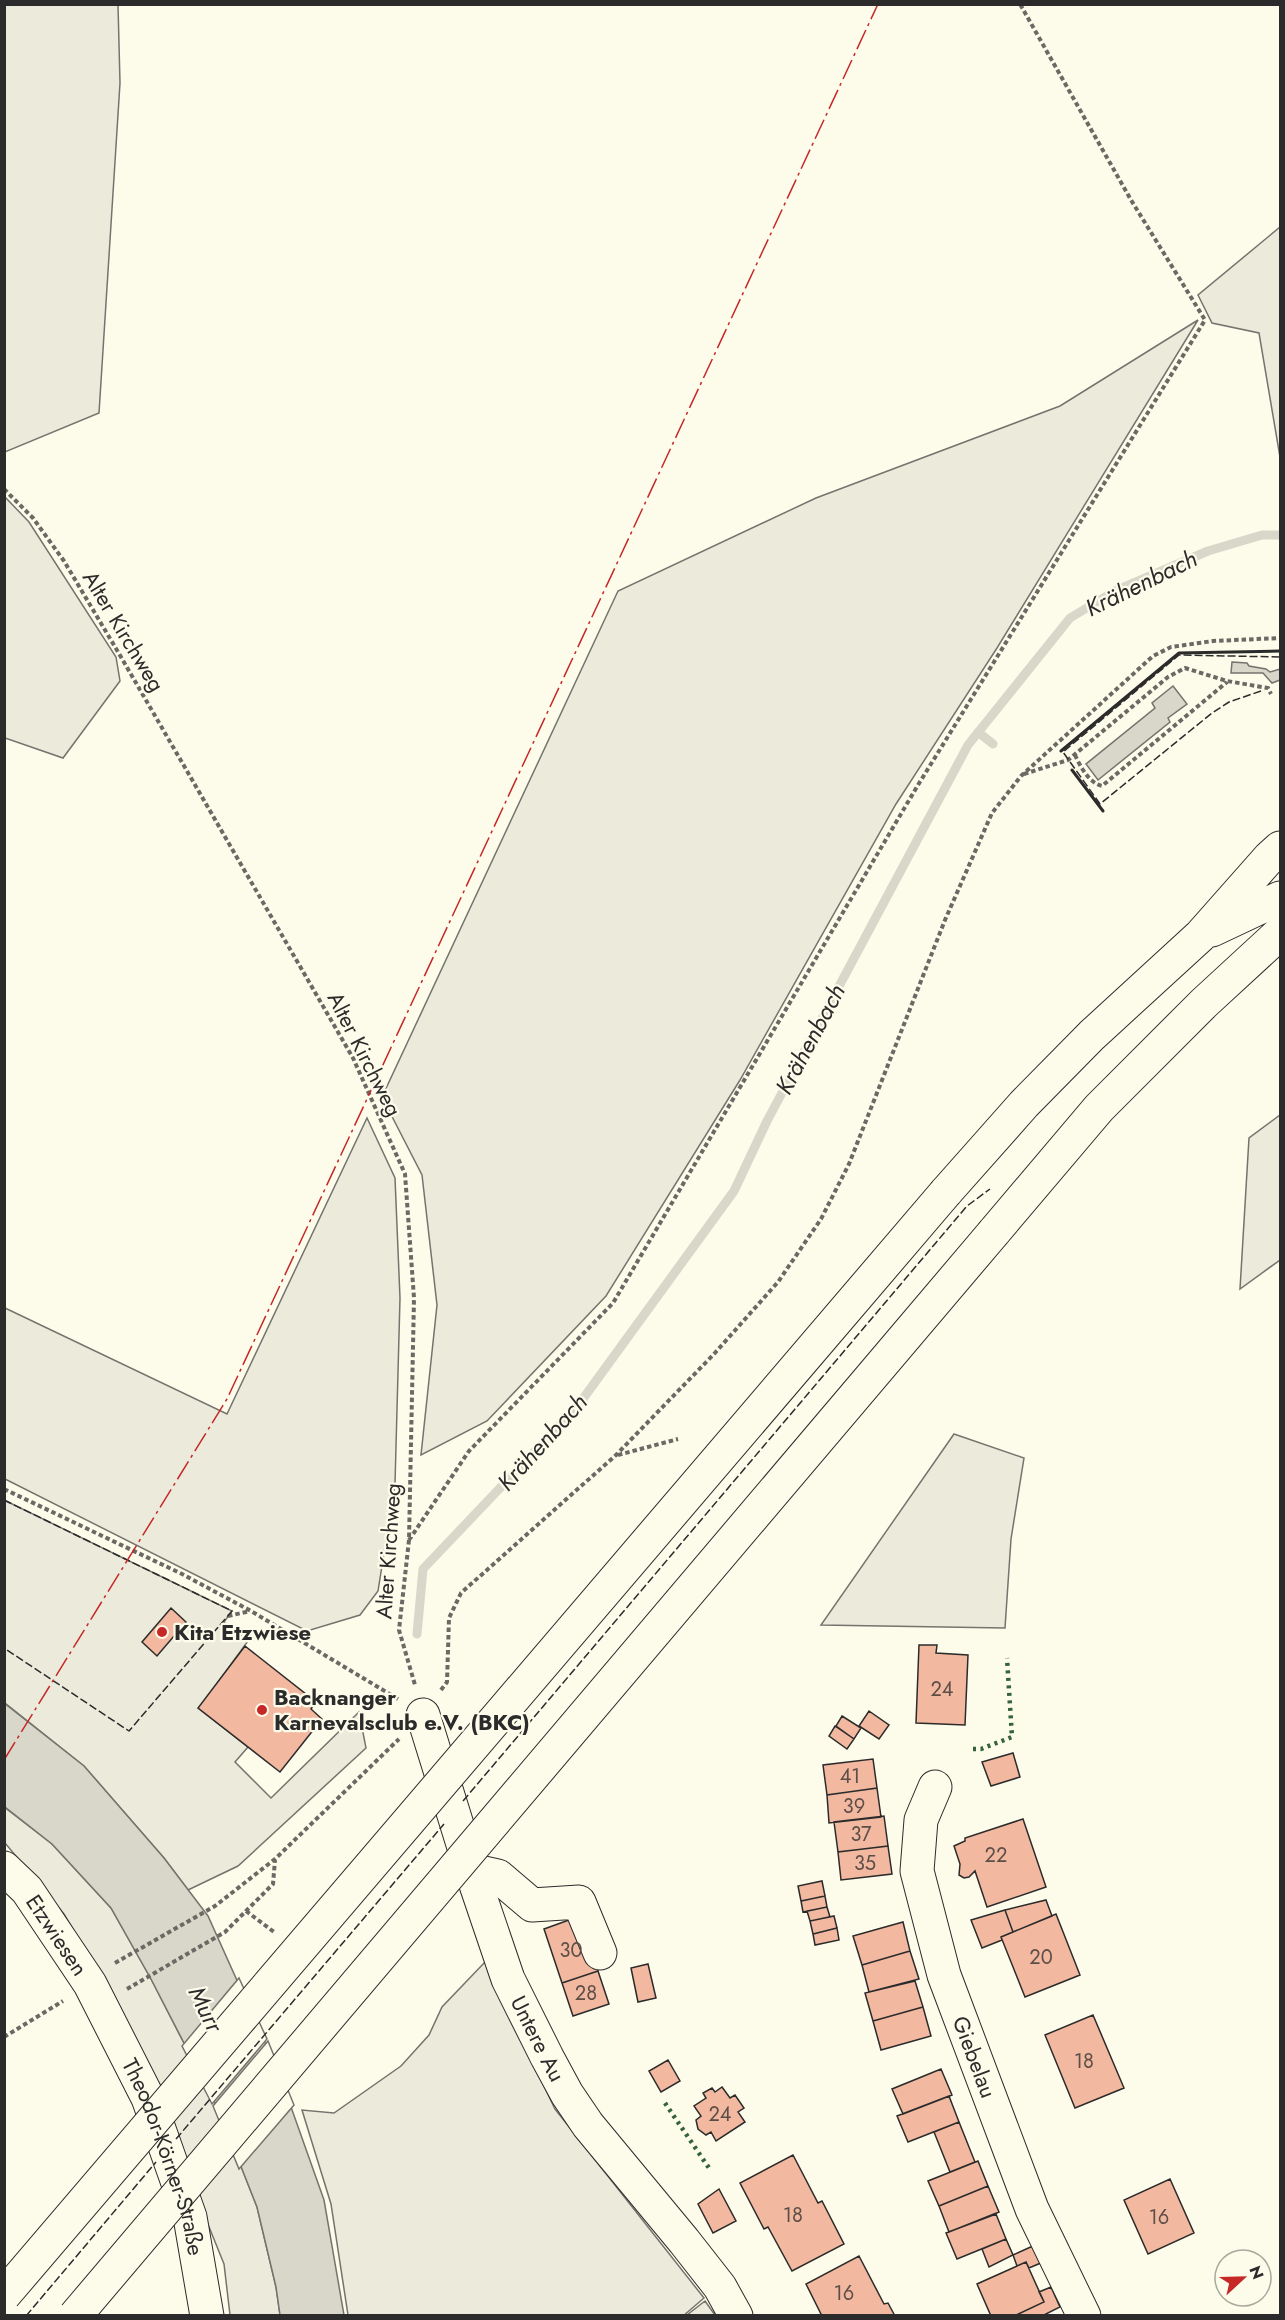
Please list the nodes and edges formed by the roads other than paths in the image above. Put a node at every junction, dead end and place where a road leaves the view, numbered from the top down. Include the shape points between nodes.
1 (1281, 848) edge
2 (1281, 898) edge
3 (1281, 933) edge
4 (1200, 936) junction
5 (423, 1715) road end
6 (935, 1787) dead end
7 (4, 1868) edge
8 (471, 1870) junction
9 (600, 1953) dead end
10 (104, 1995) joint
11 (4, 2295) edge
12 (75, 2316) edge
13 (207, 2316) edge
14 (736, 2316) edge
15 (1084, 2316) edge

1 - 4 main road
2 - 4 main road
3 - 12 main road, bridge via 1099,1108
4 - 11 main road, bridge via 1092,1035 946,1192
5 - 8 main road, Untere Au
6 - 15 main road, Giebelau via 921,1820 918,1871 944,1975 1032,2209
7 - 10 main road, Etzwiesen via 27,1890
8 - 9 main road via 498,1876 532,1905 579,1902
8 - 14 main road, Untere Au via 508,1979 567,2094 720,2288
10 - 13 main road, Theodor-Körner-Straße via 148,2098 190,2217

